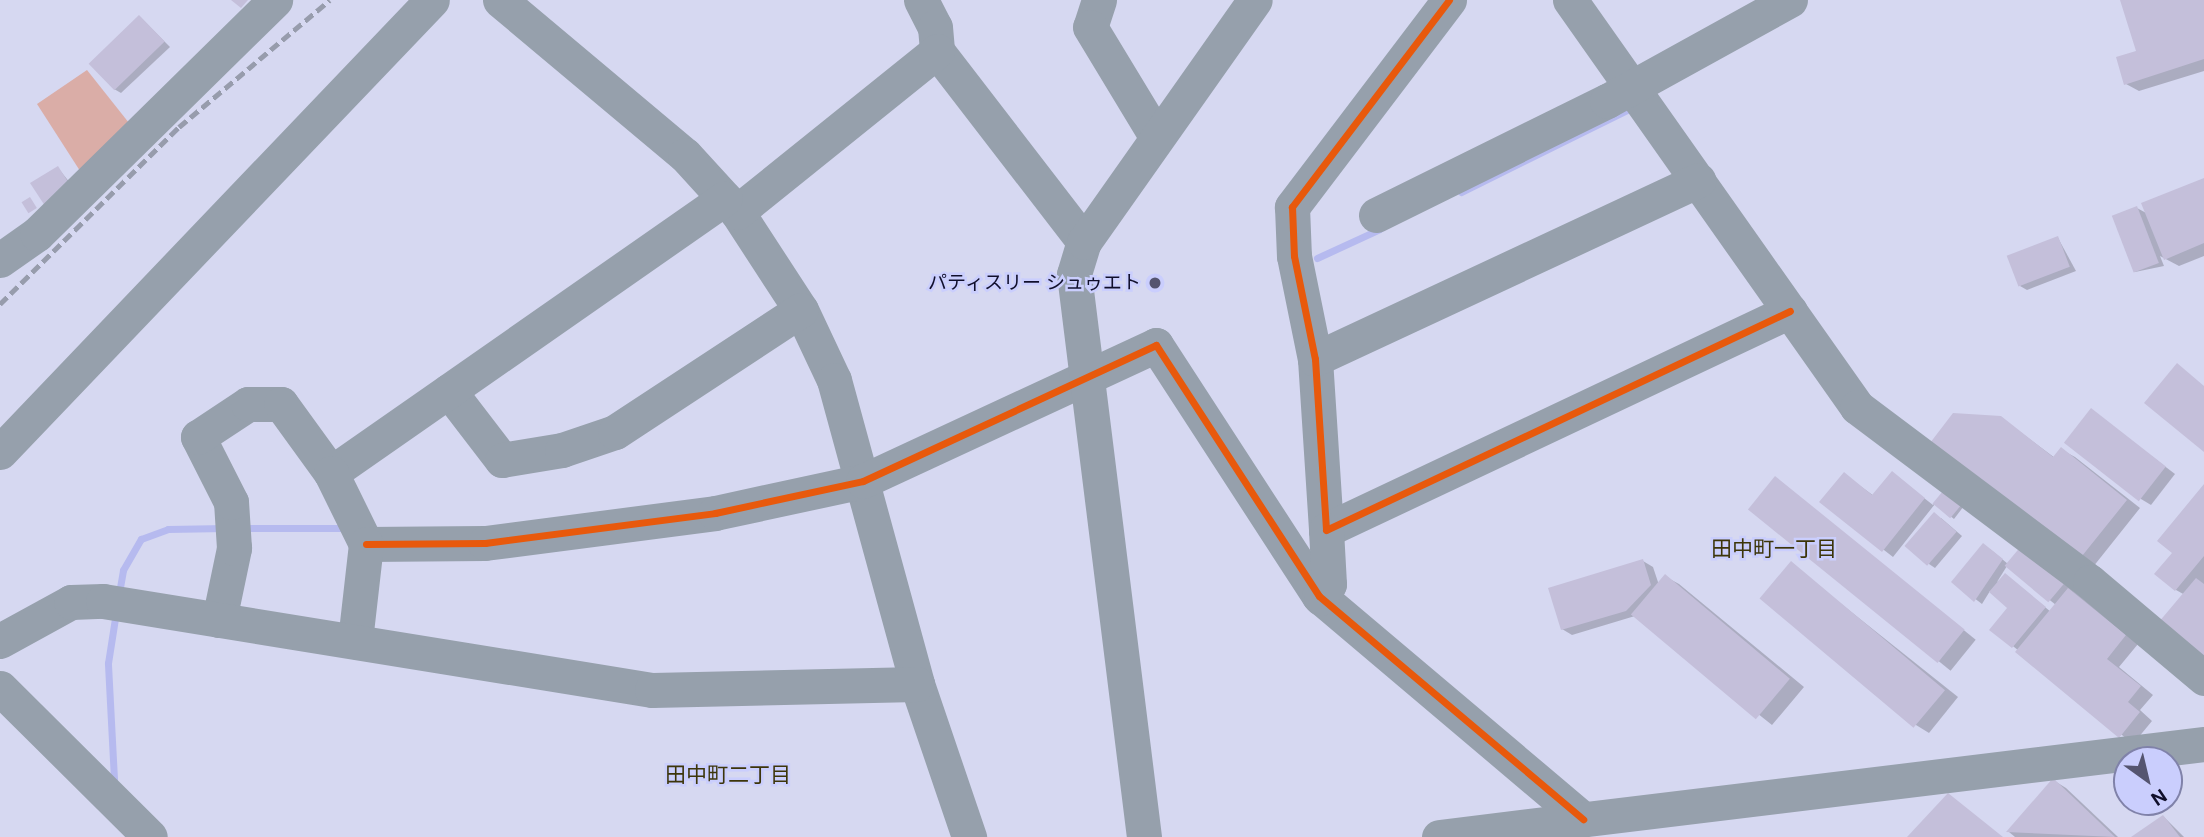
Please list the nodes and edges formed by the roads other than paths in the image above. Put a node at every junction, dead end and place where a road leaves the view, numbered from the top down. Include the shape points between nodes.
1 (275, 0) edge
2 (432, 0) edge
3 (500, 0) edge
4 (922, 0) edge
5 (1099, 0) edge
6 (1255, 0) edge
7 (1449, 0) edge
8 (1570, 0) edge
9 (1790, 0) edge
10 (937, 51) junction
11 (1631, 86) junction
12 (1156, 135) junction
13 (1698, 180) junction
14 (731, 205) junction
15 (1376, 215) dead end
16 (1084, 242) junction
17 (0, 260) edge
18 (801, 310) junction
19 (1790, 311) junction
20 (1315, 359) junction
21 (1086, 378) junction
22 (449, 391) junction
23 (0, 452) edge
24 (331, 472) junction
25 (863, 481) junction
26 (1326, 530) junction
27 (366, 544) junction
28 (1321, 598) junction
29 (219, 620) junction
30 (0, 641) edge
31 (355, 641) junction
32 (2204, 678) edge
33 (917, 684) junction
34 (0, 688) edge
35 (2204, 744) edge
36 (1583, 818) junction
37 (150, 837) edge
38 (969, 837) edge
39 (1144, 837) edge
40 (1439, 837) edge

1 - 17 street via 37,234
2 - 23 street
3 - 14 street via 617,94
4 - 10 street via 935,27
5 - 12 street via 1090,27
6 - 12 street
7 - 20 street via 1292,207 1294,256
8 - 11 street
9 - 11 street
10 - 14 street
10 - 16 street
11 - 13 street
11 - 15 street
12 - 16 street
13 - 19 street
13 - 20 street
14 - 18 street
14 - 22 street
16 - 21 street via 1074,274
18 - 22 street via 615,432 562,450 502,460
18 - 25 street via 834,380
19 - 26 street
19 - 32 street via 1857,407 2090,582
20 - 26 street
21 - 25 street
21 - 28 street via 1156,345
21 - 39 street
22 - 24 street
24 - 27 street
24 - 29 street via 281,404 248,404 198,437 231,502 234,548
25 - 27 street via 715,513 485,543
25 - 33 street
26 - 28 street via 1329,584
27 - 31 street
28 - 36 street
29 - 30 street via 71,601
29 - 31 street
31 - 33 street via 652,690
33 - 38 street
34 - 37 street
35 - 36 street
36 - 40 street

